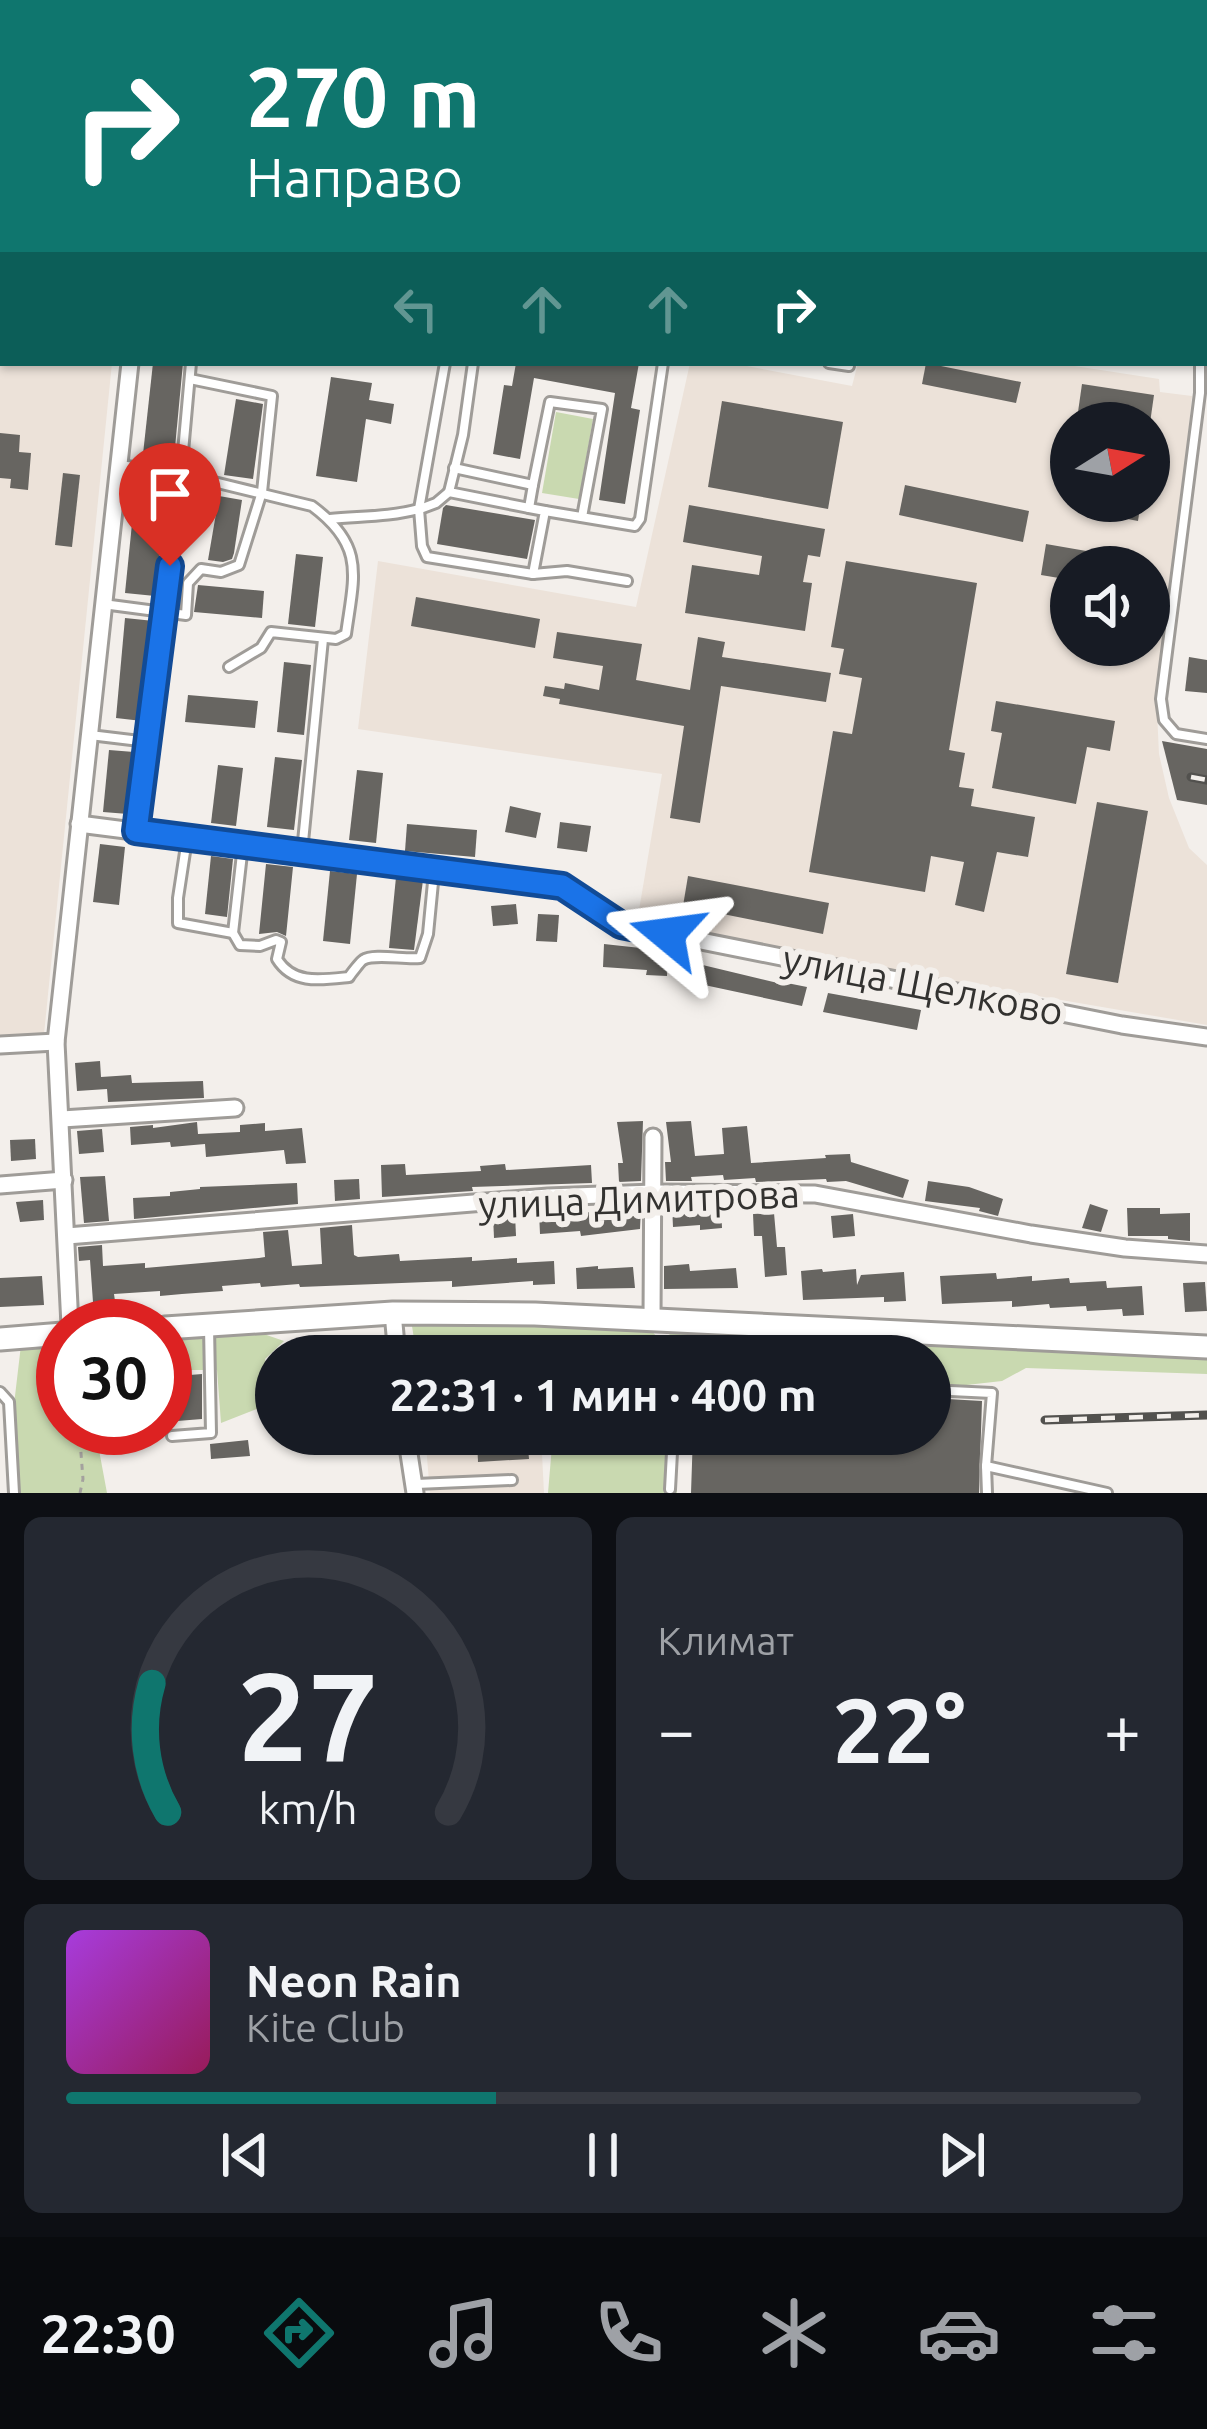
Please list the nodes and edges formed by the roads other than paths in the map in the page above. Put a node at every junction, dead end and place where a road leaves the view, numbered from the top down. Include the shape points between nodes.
1 (130, 366) edge
2 (190, 366) edge
3 (444, 366) edge
4 (473, 366) edge
5 (663, 366) edge
6 (1200, 366) edge
7 (190, 379) junction
8 (119, 464) junction
9 (454, 468) junction
10 (182, 474) junction
11 (533, 485) junction
12 (262, 492) junction
13 (449, 492) junction
14 (530, 508) junction
15 (419, 509) junction
16 (545, 511) junction
17 (582, 517) junction
18 (329, 519) junction
19 (533, 574) junction
20 (627, 580) dead end
21 (103, 604) junction
22 (164, 611) junction
23 (323, 638) junction
24 (229, 667) dead end
25 (89, 735) junction
26 (1207, 739) edge
27 (148, 742) junction
28 (79, 824) junction
29 (136, 831) junction
30 (188, 838) junction
31 (243, 845) junction
32 (302, 853) junction
33 (434, 870) junction
34 (233, 933) junction
35 (1207, 1037) edge
36 (56, 1042) junction
37 (0, 1045) edge
38 (235, 1108) dead end
39 (62, 1119) junction
40 (653, 1137) dead end
41 (64, 1180) junction
42 (0, 1185) edge
43 (652, 1193) junction
44 (67, 1236) junction
45 (1207, 1254) edge
46 (69, 1299) edge
47 (393, 1313) junction
48 (652, 1320) junction
49 (209, 1325) junction
50 (192, 1326) edge
51 (395, 1335) edge
52 (36, 1336) edge
53 (0, 1339) edge
54 (1207, 1347) edge
55 (951, 1391) edge
56 (0, 1392) edge
57 (192, 1434) edge
58 (410, 1455) edge
59 (672, 1455) edge
60 (986, 1466) junction
61 (512, 1480) dead end
62 (415, 1488) edge
63 (670, 1489) dead end
64 (14, 1493) edge
65 (987, 1493) edge
66 (1107, 1493) edge

1 - 8 street
2 - 7 lane
3 - 15 lane
4 - 9 lane
5 - 17 lane via 640,519 635,526
6 - 26 lane via 1161,699 1176,734
7 - 10 lane
7 - 12 lane via 272,396
8 - 10 lane
8 - 21 street
9 - 11 lane
9 - 13 lane
10 - 12 lane
10 - 22 lane
11 - 14 lane
11 - 17 lane via 550,401 602,409
12 - 18 lane
12 - 22 lane via 239,565 201,569 188,583 186,615
13 - 14 lane
13 - 15 lane
14 - 16 lane
15 - 18 lane
15 - 19 lane via 427,556
16 - 17 lane
16 - 19 lane
18 - 23 lane via 353,556 354,573 346,634
19 - 20 lane
21 - 22 lane
21 - 25 street
22 - 27 lane
23 - 24 lane via 271,632 251,657
23 - 32 lane
25 - 27 lane
25 - 28 street
27 - 29 lane
28 - 29 street, улица Щелково
28 - 36 street
29 - 30 street, улица Щелково
30 - 31 street, улица Щелково
30 - 34 lane via 178,923
31 - 32 street, улица Щелково
31 - 34 lane
32 - 33 street, улица Щелково
33 - 34 lane via 420,958 373,957 349,977 307,980 285,972 277,959 281,942 240,945
33 - 35 street, улица Щелково via 562,886 621,925
36 - 37 street
36 - 39 street
38 - 39 street
39 - 41 street
40 - 43 street
41 - 42 street
41 - 44 street
43 - 44 street, улица Димитрова
43 - 45 street, улица Димитрова via 814,1194 1031,1234
43 - 48 street
44 - 46 street
47 - 48 main road
47 - 49 main road
47 - 51 street
48 - 54 main road
49 - 50 main road
49 - 57 lane via 211,1433
52 - 53 main road
55 - 60 lane via 992,1394
56 - 64 lane via 9,1402
58 - 62 street
59 - 63 lane
60 - 65 lane
60 - 66 lane
61 - 62 lane

